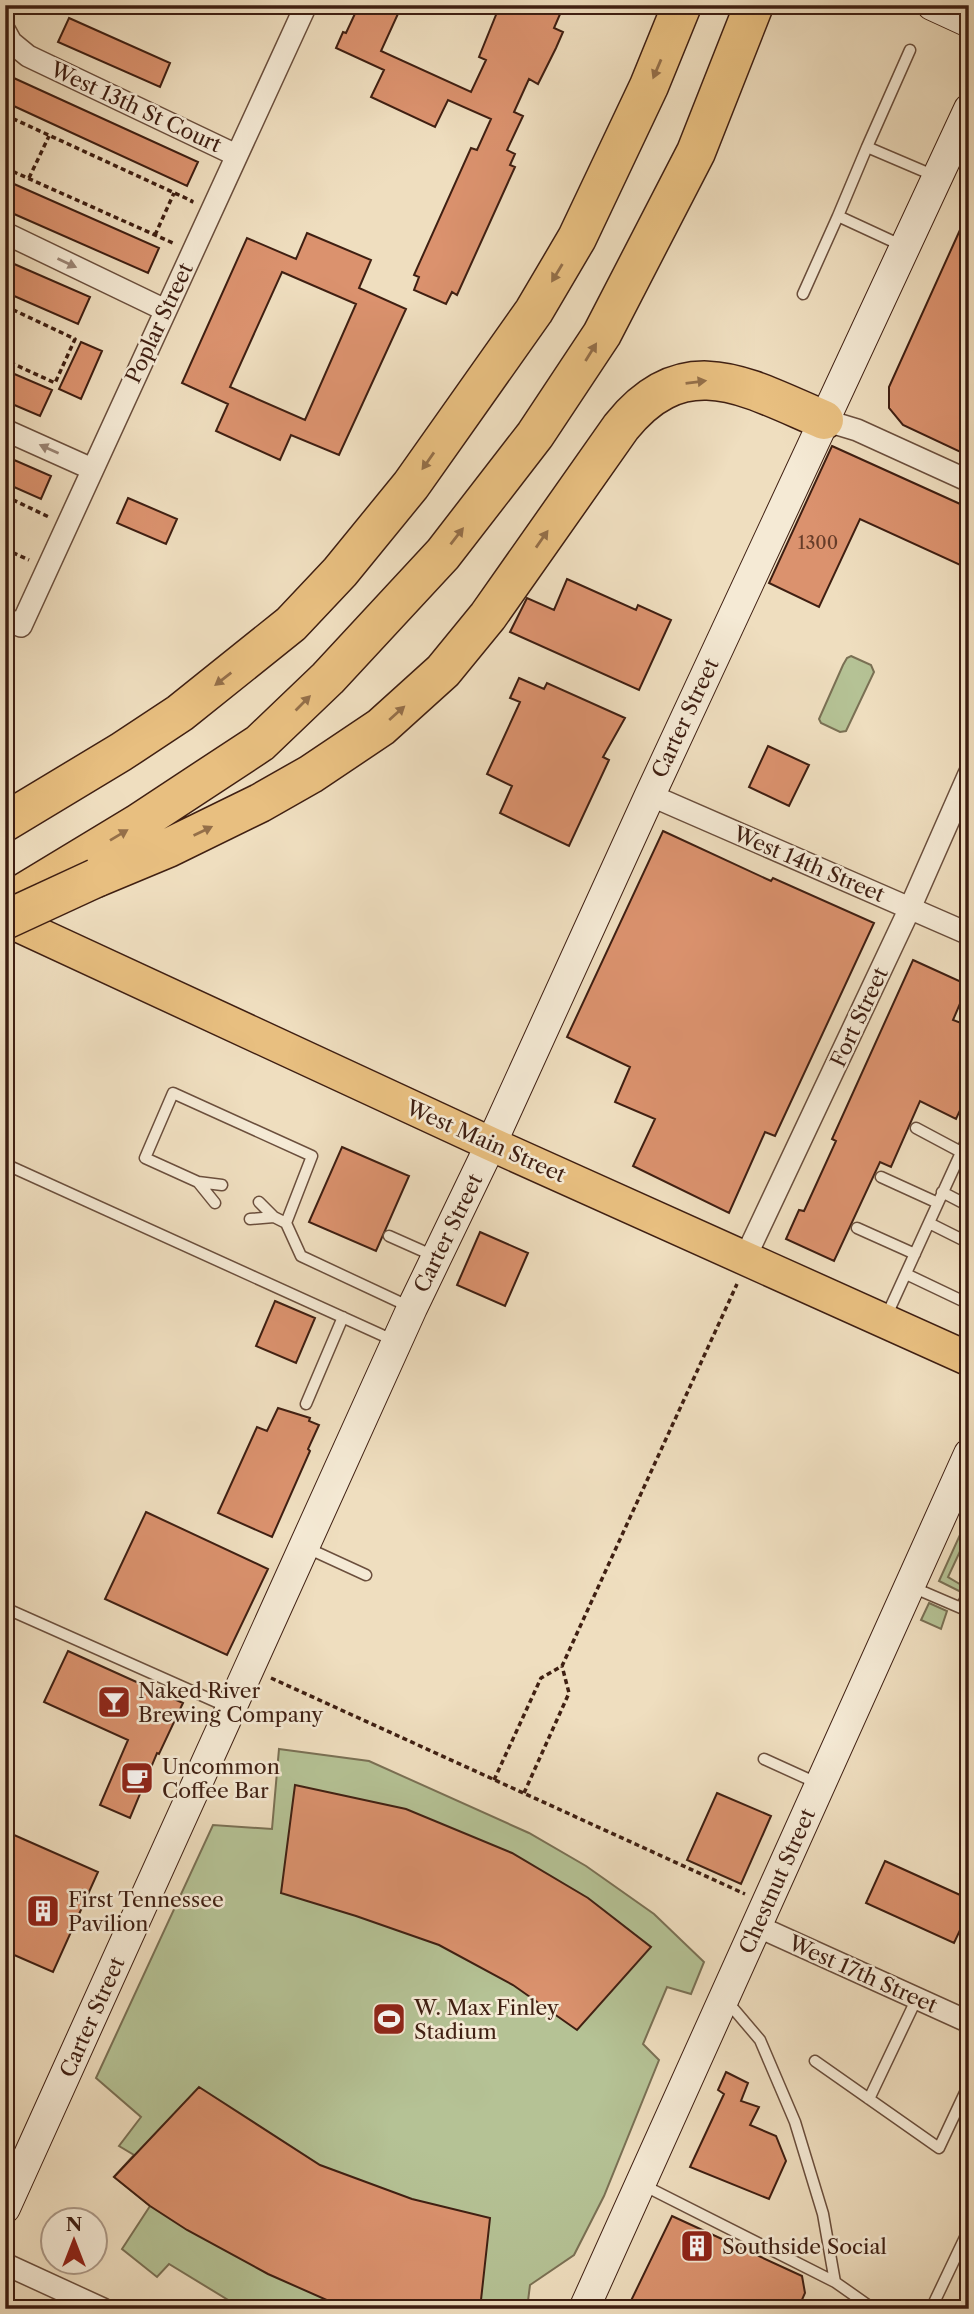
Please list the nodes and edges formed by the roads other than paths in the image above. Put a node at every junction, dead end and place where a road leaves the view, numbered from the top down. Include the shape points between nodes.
1 (306, 5) edge
2 (682, 5) edge
3 (754, 5) edge
4 (932, 5) edge
5 (969, 22) edge
6 (5, 32) edge
7 (909, 50) dead end
8 (969, 109) edge
9 (867, 147) junction
10 (236, 155) junction
11 (937, 177) junction
12 (838, 216) junction
13 (5, 233) edge
14 (905, 247) junction
15 (803, 294) dead end
16 (165, 310) junction
17 (824, 420) junction
18 (5, 430) edge
19 (92, 469) junction
20 (969, 481) edge
21 (5, 618) edge
22 (969, 774) edge
23 (650, 795) junction
24 (10, 819) edge
25 (78, 875) junction
26 (5, 904) edge
27 (910, 908) junction
28 (5, 920) edge
29 (969, 934) edge
30 (916, 1128) dead end
31 (969, 1135) edge
32 (491, 1144) junction
33 (961, 1152) junction
34 (5, 1164) edge
35 (881, 1177) dead end
36 (198, 1182) junction
37 (222, 1185) dead end
38 (940, 1197) junction
39 (259, 1202) dead end
40 (215, 1203) dead end
41 (969, 1206) edge
42 (274, 1217) junction
43 (250, 1219) dead end
44 (286, 1223) junction
45 (929, 1223) junction
46 (857, 1228) dead end
47 (389, 1236) dead end
48 (969, 1243) edge
49 (915, 1254) junction
50 (437, 1257) junction
51 (747, 1259) junction
52 (906, 1274) junction
53 (969, 1304) edge
54 (412, 1308) junction
55 (343, 1317) junction
56 (884, 1321) junction
57 (397, 1342) junction
58 (969, 1359) edge
59 (306, 1404) dead end
60 (969, 1454) edge
61 (304, 1547) junction
62 (366, 1575) dead end
63 (909, 1585) junction
64 (969, 1592) edge
65 (5, 1608) edge
66 (965, 1610) edge
67 (232, 1709) junction
68 (764, 1759) dead end
69 (820, 1785) junction
70 (762, 1915) junction
71 (724, 1998) junction
72 (917, 1998) junction
73 (969, 2022) edge
74 (815, 2061) dead end
75 (969, 2084) edge
76 (869, 2099) junction
77 (640, 2184) junction
78 (5, 2208) edge
79 (969, 2230) edge
80 (5, 2264) edge
81 (835, 2283) junction
82 (872, 2308) edge
83 (103, 2309) edge
84 (584, 2309) edge
85 (931, 2309) edge

1 - 10 street, Poplar Street
2 -> 24 highway via 578,238 411,485 340,572 291,624 180,713
25 -> 3 highway via 260,743 328,678 443,554 535,435 602,334 696,152
4 - 5 street
6 - 10 street, West 13th St Court via 28,56
7 - 9 lane
8 - 11 street, Carter Street
9 - 11 lane
9 - 12 lane
10 - 16 street, Poplar Street
11 - 14 street, Carter Street
12 - 14 lane
12 - 15 lane
13 -> 16 street
14 - 17 street, Carter Street
16 - 19 street, Poplar Street
17 - 20 street via 857,430
17 - 23 street, Carter Street
25 -> 17 highway via 168,848 312,774 381,727 443,671 488,616 621,427 657,393 688,382 718,380
19 -> 18 street
19 - 21 street, Poplar Street via 21,626
22 - 27 street, Fort Street
23 - 27 street, West 14th Street
23 - 32 street, Carter Street
25 - 26 highway
25 - 28 highway, bridge
27 - 29 street, West 14th Street
27 - 51 street, Fort Street
28 - 32 main road, West Main Street
30 - 33 lane
31 - 33 lane
32 - 50 street, Carter Street
32 - 51 main road, West Main Street
33 - 38 lane
34 - 55 lane
35 - 38 lane
36 - 37 lane
36 - 40 lane
36 - 44 lane via 145,1158 173,1093 312,1156
38 - 41 lane
38 - 45 lane
39 - 42 lane
42 - 43 lane
42 - 44 lane
44 - 54 lane via 301,1256
45 - 48 lane
45 - 49 lane
46 - 49 lane
47 - 50 lane
49 - 52 lane
50 - 54 street, Carter Street
51 - 56 main road, West Main Street
52 - 53 lane
52 - 56 lane
54 - 57 street, Carter Street
55 - 57 lane
55 - 59 lane
56 - 58 main road, West Main Street
57 - 61 street, Carter Street
60 - 63 street, Chestnut Street
61 - 62 lane
61 - 67 street, Carter Street
63 - 66 lane
63 - 69 street, Chestnut Street
64 - 66 lane
65 - 67 lane
67 - 78 street, Carter Street
68 - 69 lane
69 - 70 street, Chestnut Street
70 - 71 street, Chestnut Street
70 - 72 street, West 17th Street
71 - 77 street, Chestnut Street
71 - 81 lane via 760,2040 795,2122 823,2214
72 - 73 street, West 17th Street
72 - 76 lane
74 - 76 lane
75 - 76 lane via 939,2148
77 - 81 lane
77 - 84 street, Chestnut Street
79 - 85 lane
80 - 83 street
81 - 82 lane

